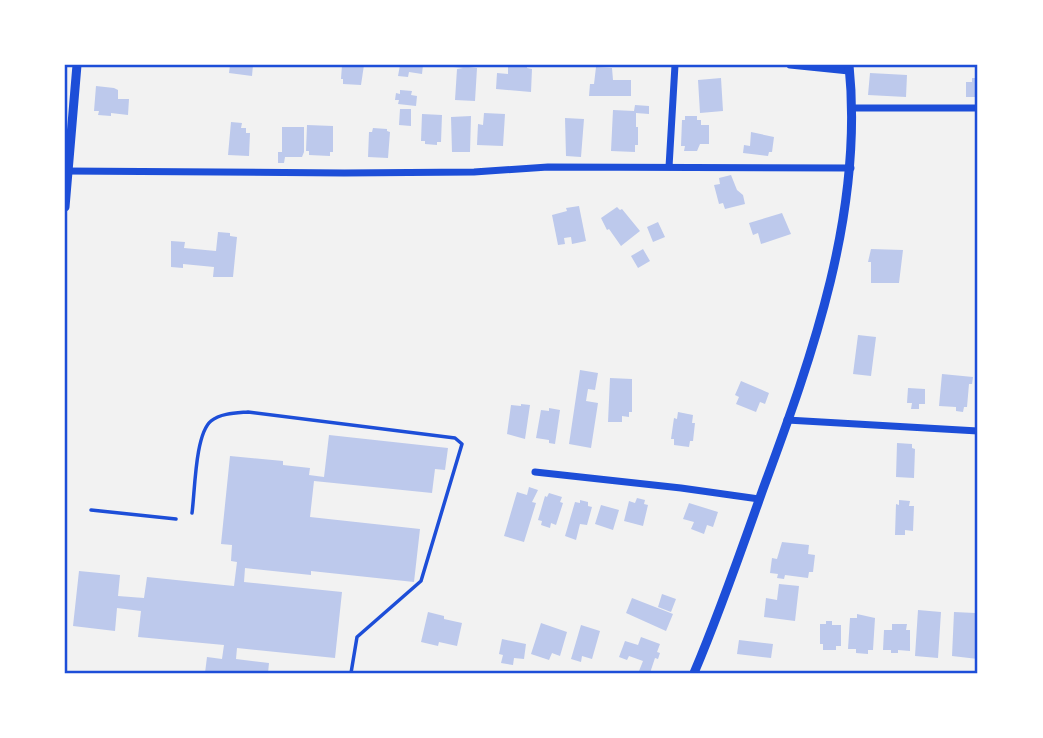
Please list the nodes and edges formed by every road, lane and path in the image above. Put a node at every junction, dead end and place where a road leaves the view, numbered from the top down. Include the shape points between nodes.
1 (77, 65) edge
2 (675, 65) edge
3 (790, 65) edge
4 (849, 68) edge
5 (851, 107) junction
6 (978, 108) edge
7 (669, 167) junction
8 (851, 168) junction
9 (67, 171) edge
10 (65, 207) edge
11 (787, 420) junction
12 (978, 431) edge
13 (535, 472) dead end
14 (760, 499) junction
15 (92, 510) dead end
16 (192, 513) dead end
17 (176, 519) dead end
18 (351, 673) edge
19 (694, 673) edge

1 - 9 street
2 - 7 street
3 - 4 street
4 - 5 street
5 - 6 street
5 - 8 street
7 - 8 street
7 - 9 street via 474,172
8 - 11 street via 831,286
9 - 10 street
11 - 12 street
11 - 14 street
13 - 14 street
14 - 19 street
15 - 17 lane
16 - 18 lane via 201,436 209,422 226,414 248,412 455,438 462,444 421,581 357,637

